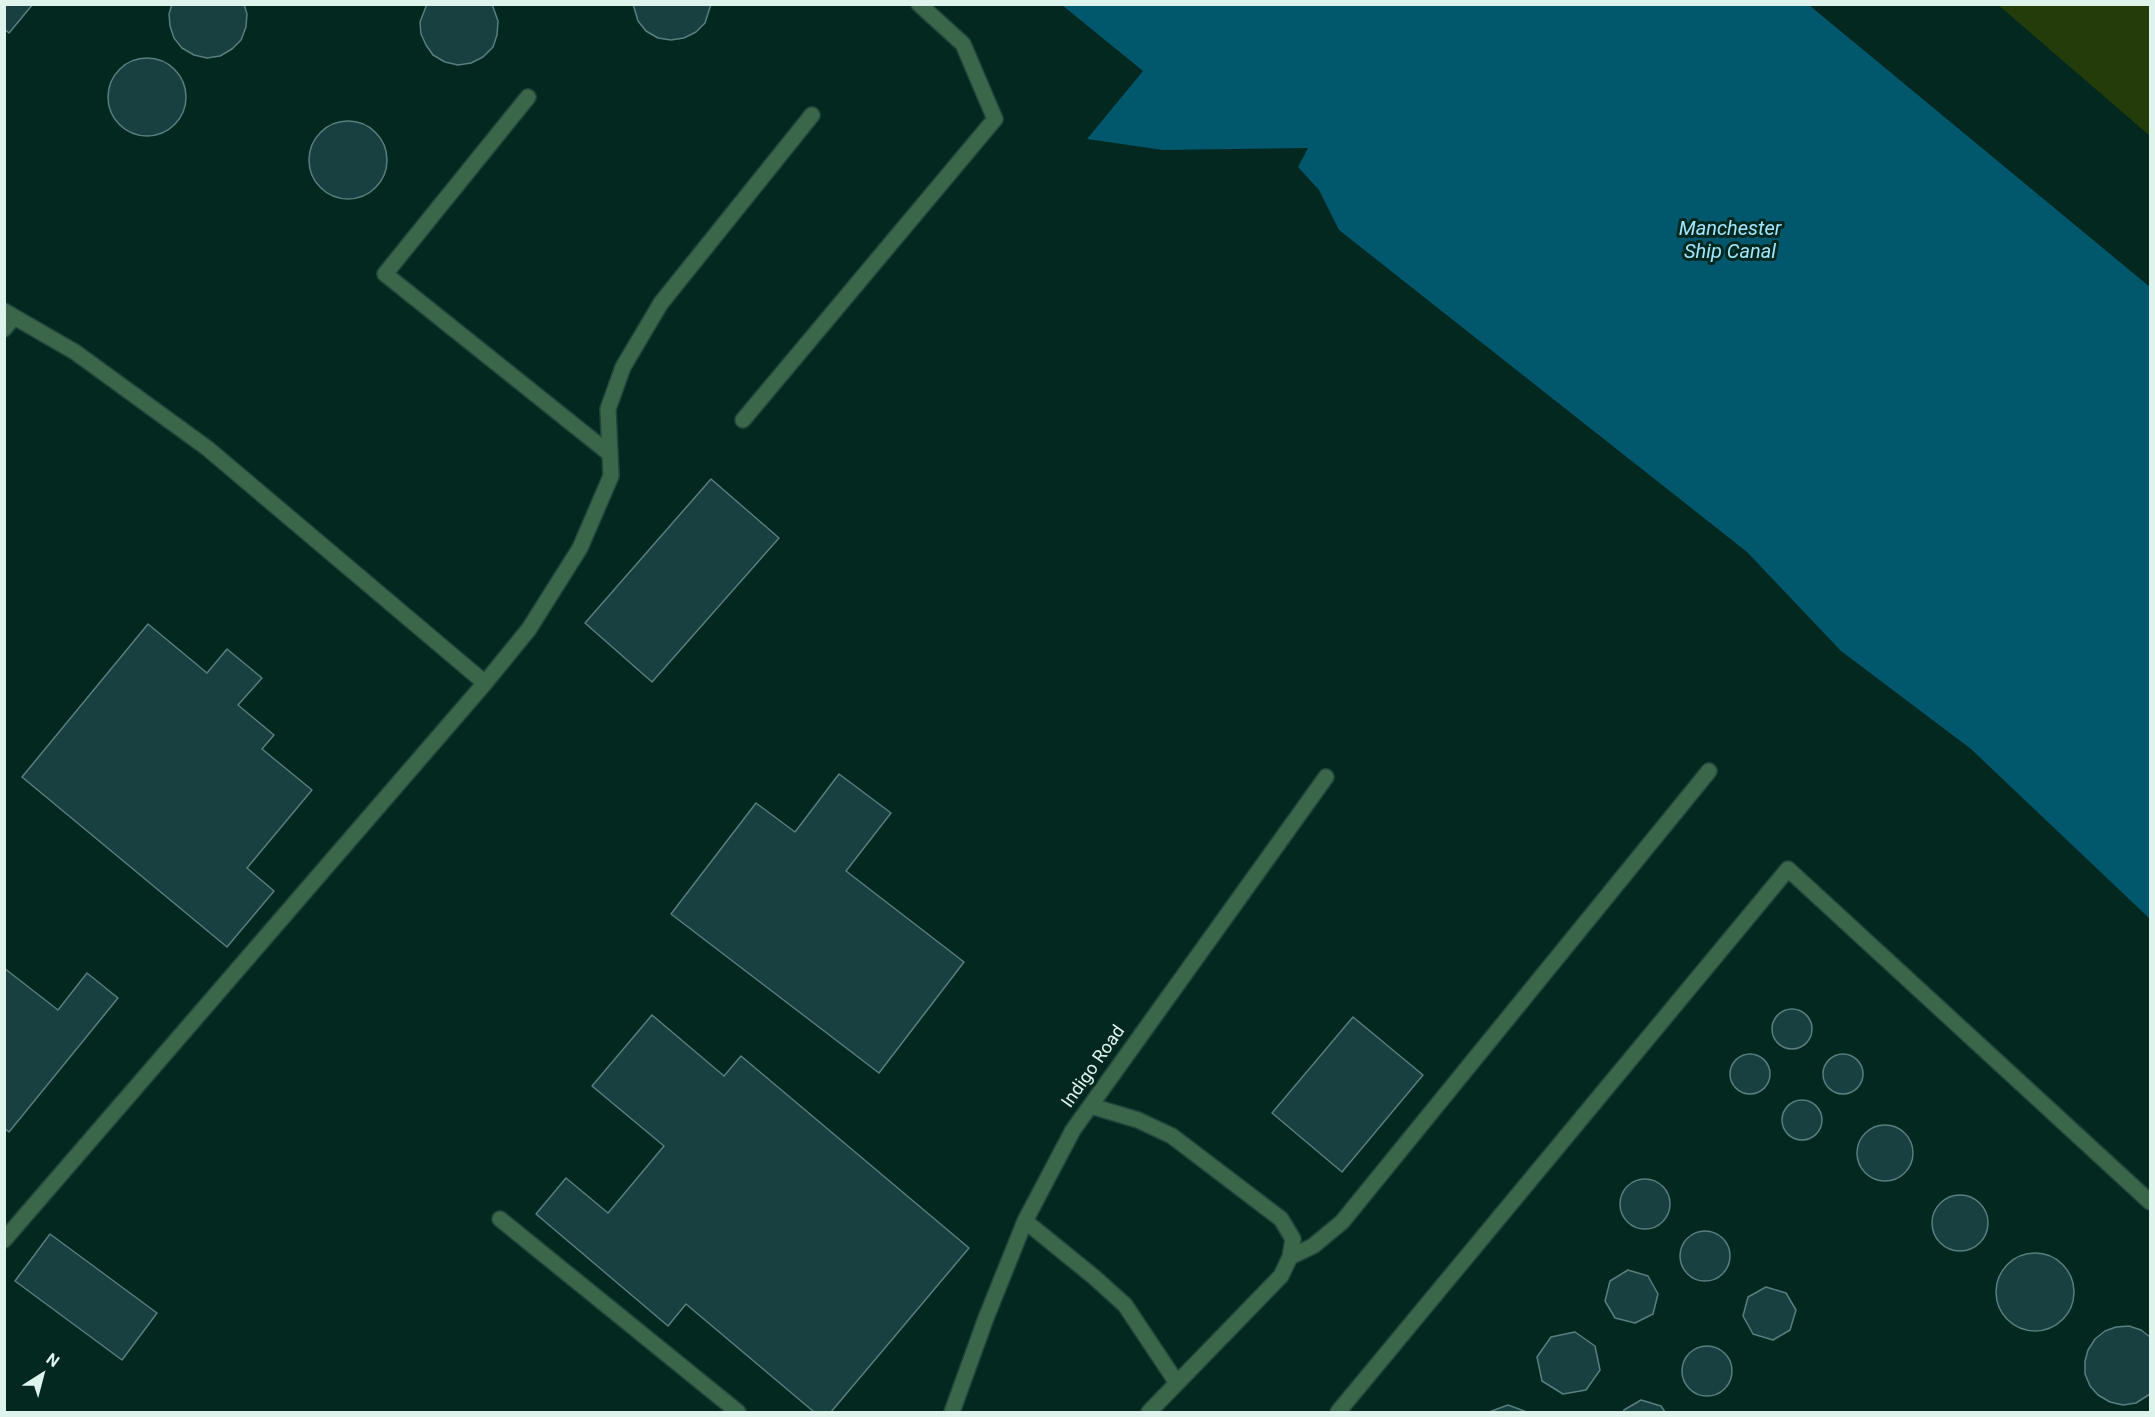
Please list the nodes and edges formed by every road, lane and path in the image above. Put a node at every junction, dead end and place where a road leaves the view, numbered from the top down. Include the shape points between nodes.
1 (919, 4) edge
2 (528, 97) dead end
3 (812, 115) dead end
4 (8, 319) edge
5 (743, 420) dead end
6 (610, 454) junction
7 (485, 683) junction
8 (1709, 771) dead end
9 (1326, 777) dead end
10 (1091, 1106) junction
11 (2151, 1202) edge
12 (500, 1219) dead end
13 (1025, 1221) junction
14 (4, 1240) edge
15 (1290, 1257) junction
16 (1177, 1383) junction
17 (738, 1413) edge
18 (952, 1413) edge
19 (1149, 1413) edge
20 (1338, 1413) edge

1 - 5 lane via 963,44 995,119
2 - 6 lane via 385,274
3 - 6 lane via 662,303 622,367 608,409
4 - 7 lane via 75,352 207,448
6 - 7 lane via 611,476 580,548 529,629
7 - 14 lane
8 - 15 lane via 1342,1222 1313,1246
9 - 10 lane, Indigo Road
10 - 13 lane, Indigo Road via 1073,1130
10 - 15 lane via 1138,1120 1201,1156 1281,1219 1293,1239
11 - 20 lane via 1788,869
12 - 17 lane
13 - 16 lane via 1125,1305
13 - 18 lane, Indigo Road
15 - 16 lane via 1281,1276
16 - 19 lane

